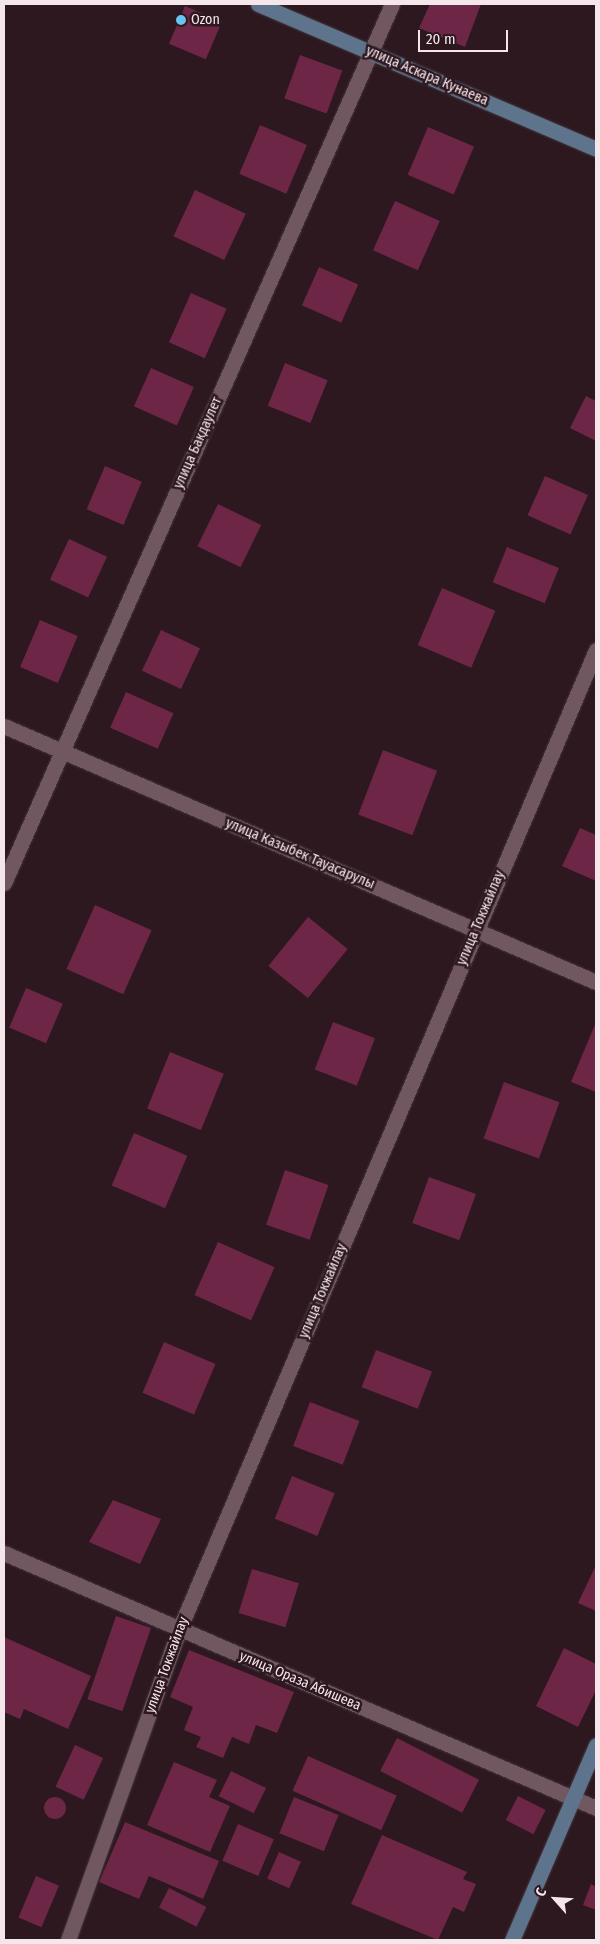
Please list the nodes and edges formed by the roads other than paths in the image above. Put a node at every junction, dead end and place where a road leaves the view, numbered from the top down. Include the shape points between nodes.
1 (258, 4) edge
2 (392, 4) edge
3 (372, 52) junction
4 (596, 149) edge
5 (596, 650) edge
6 (4, 726) edge
7 (62, 750) junction
8 (4, 883) edge
9 (476, 929) junction
10 (596, 982) edge
11 (4, 1553) edge
12 (179, 1630) junction
13 (596, 1745) edge
14 (573, 1798) junction
15 (596, 1808) edge
16 (68, 1940) edge
17 (512, 1940) edge

1 - 3 street, улица Аскара Кунаева
2 - 3 street, улица Бакдаулет
3 - 4 street, улица Аскара Кунаева
3 - 7 street, улица Бакдаулет
5 - 9 street, улица Токжайлау
6 - 7 street, улица Казыбек Тауасарулы
7 - 8 street, улица Бакдаулет
7 - 9 street, улица Казыбек Тауасарулы
9 - 10 street, улица Казыбек Тауасарулы
9 - 12 street, улица Токжайлау
11 - 12 street, улица Ораза Абишева
12 - 14 street, улица Ораза Абишева
12 - 16 street, улица Токжайлау
13 - 14 street
14 - 15 street, улица Ораза Абишева
14 - 17 street

